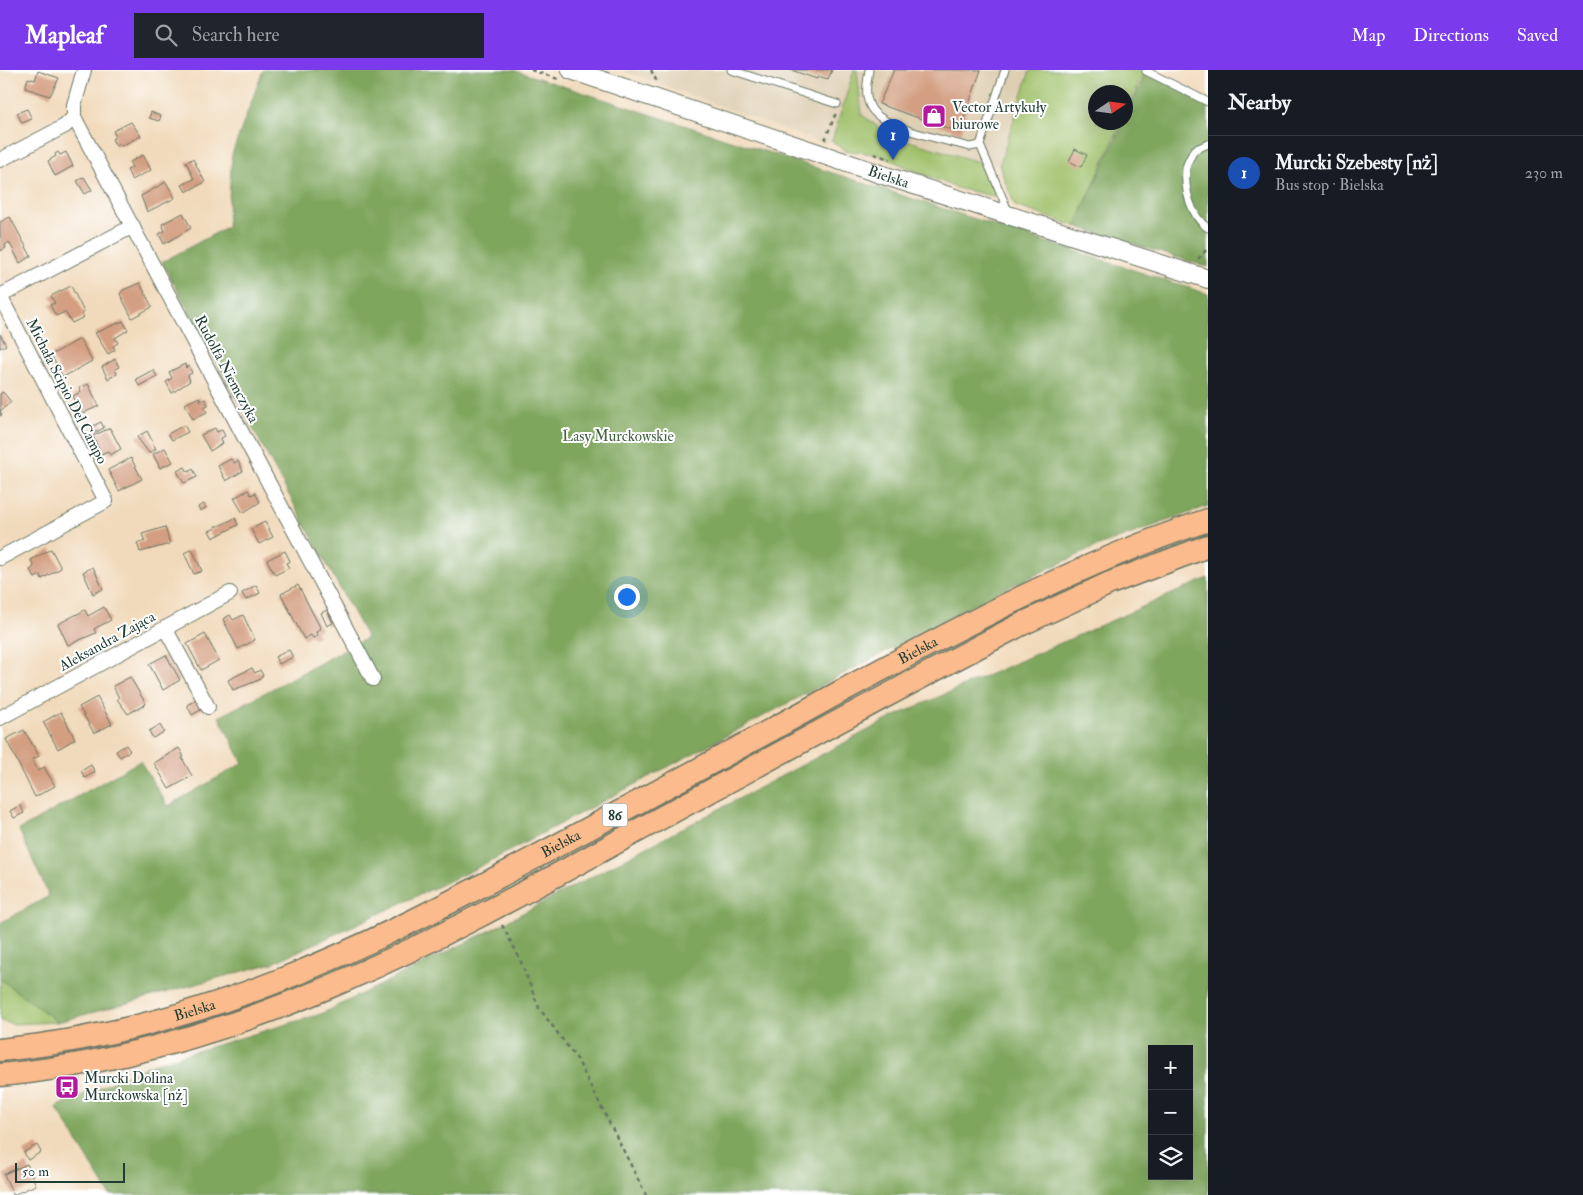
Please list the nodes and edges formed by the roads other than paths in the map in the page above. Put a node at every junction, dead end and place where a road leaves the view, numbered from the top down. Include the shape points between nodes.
1 (84, 70) edge
2 (571, 70) edge
3 (731, 70) edge
4 (869, 70) edge
5 (1005, 70) edge
6 (1146, 71) edge
7 (603, 75) edge
8 (1208, 102) edge
9 (837, 104) road end
10 (74, 117) junction
11 (1208, 144) edge
12 (980, 145) junction
13 (0, 160) edge
14 (1010, 216) junction
15 (133, 226) junction
16 (1208, 228) edge
17 (1208, 279) edge
18 (0, 296) edge
19 (1208, 520) edge
20 (1208, 546) edge
21 (0, 558) edge
22 (230, 593) dead end
23 (166, 628) junction
24 (373, 679) dead end
25 (208, 707) dead end
26 (0, 718) edge
27 (0, 1050) edge
28 (0, 1075) edge

1 - 10 street
2 - 7 street, Bielska
3 - 9 lane
4 - 12 lane via 866,89 871,108 889,123 970,147
5 - 12 lane
6 - 8 lane
7 - 14 street, Bielska
10 - 13 street via 65,126
10 - 15 street, Rudolfa Niemczyka
11 - 16 lane via 1194,150 1186,166 1188,197 1199,222
12 - 14 lane
14 - 17 street, Bielska
15 - 18 street
15 - 24 street, Rudolfa Niemczyka
18 - 21 street, Michała Scipio Del Campo via 106,501
19 - 27 main road, Bielska / 86 via 1112,555 1007,604 443,907 332,960 242,996 158,1021
20 - 28 main road, Bielska / 86 via 1110,583 1011,630 493,909 376,968 250,1019 171,1044 66,1067
22 - 23 street, Aleksandra Zająca
23 - 25 street
23 - 26 street, Aleksandra Zająca

